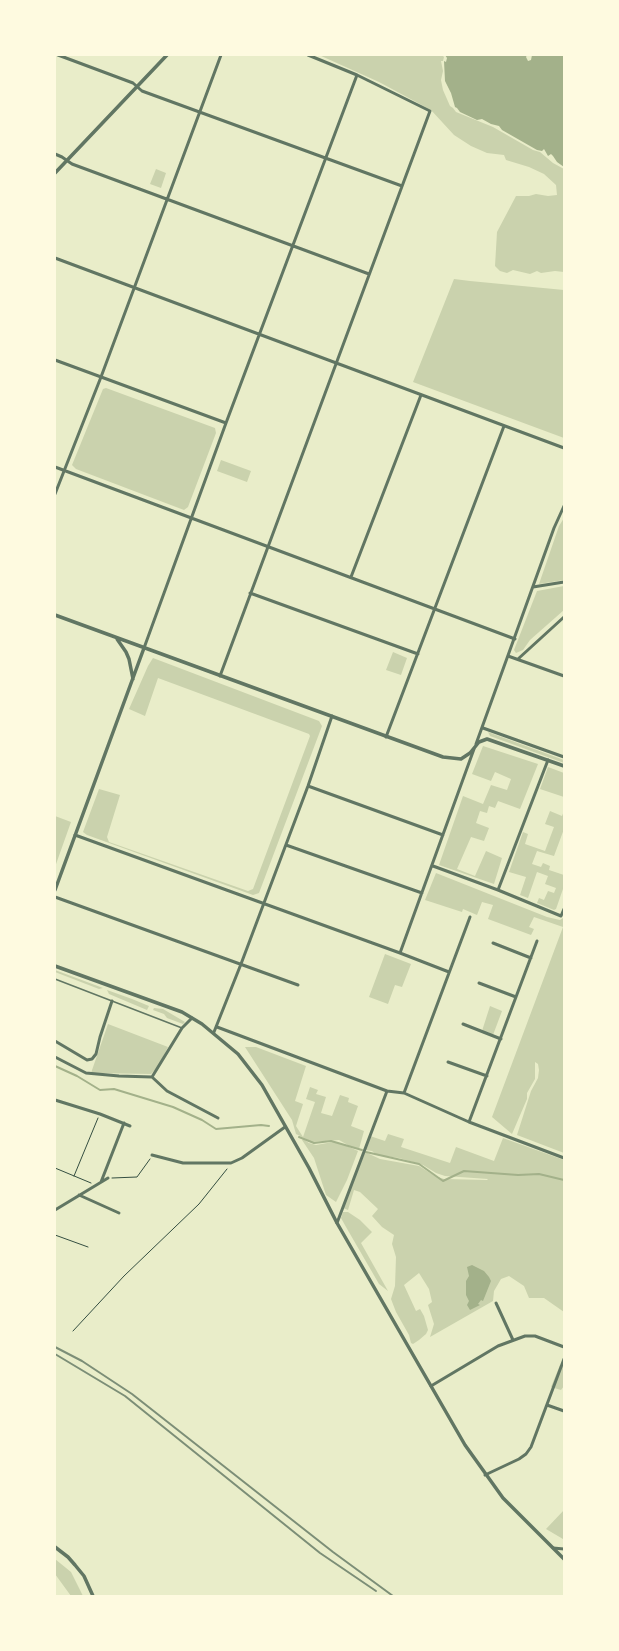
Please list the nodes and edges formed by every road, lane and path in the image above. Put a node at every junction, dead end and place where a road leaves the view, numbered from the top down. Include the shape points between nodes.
1 (58, 55) edge
2 (167, 55) edge
3 (221, 55) edge
4 (308, 55) edge
5 (357, 75) junction
6 (137, 87) junction
7 (200, 112) junction
8 (55, 154) edge
9 (325, 159) junction
10 (67, 160) junction
11 (55, 173) edge
12 (402, 186) junction
13 (168, 198) junction
14 (292, 246) junction
15 (55, 258) edge
16 (369, 274) junction
17 (134, 288) junction
18 (260, 334) junction
19 (55, 360) edge
20 (336, 363) junction
21 (101, 377) junction
22 (421, 395) junction
23 (226, 423) junction
24 (504, 426) junction
25 (564, 448) edge
26 (55, 468) edge
27 (64, 471) junction
28 (55, 494) edge
29 (564, 506) edge
30 (191, 519) junction
31 (267, 547) junction
32 (351, 577) junction
33 (564, 582) edge
34 (533, 587) junction
35 (250, 593) junction
36 (436, 609) junction
37 (55, 615) edge
38 (564, 617) edge
39 (116, 638) junction
40 (514, 639) junction
41 (144, 648) junction
42 (418, 654) junction
43 (508, 656) junction
44 (518, 659) junction
45 (220, 676) junction
46 (564, 676) edge
47 (133, 681) junction
48 (332, 716) junction
49 (483, 728) junction
50 (386, 737) junction
51 (475, 746) junction
52 (564, 757) edge
53 (548, 760) junction
54 (564, 766) edge
55 (308, 786) junction
56 (75, 835) junction
57 (443, 835) junction
58 (286, 845) junction
59 (433, 866) junction
60 (55, 890) edge
61 (498, 890) junction
62 (422, 894) junction
63 (55, 897) edge
64 (264, 904) junction
65 (564, 909) edge
66 (470, 917) dead end
67 (537, 942) dead end
68 (493, 943) dead end
69 (400, 953) junction
70 (531, 958) junction
71 (241, 964) junction
72 (55, 966) edge
73 (449, 972) junction
74 (55, 979) edge
75 (479, 983) dead end
76 (298, 985) dead end
77 (516, 997) junction
78 (112, 1001) junction
79 (192, 1018) junction
80 (463, 1024) dead end
81 (217, 1027) junction
82 (182, 1028) junction
83 (214, 1032) junction
84 (500, 1039) junction
85 (55, 1041) edge
86 (55, 1057) edge
87 (448, 1062) dead end
88 (487, 1076) junction
89 (152, 1077) junction
90 (387, 1091) junction
91 (404, 1093) junction
92 (56, 1100) edge
93 (55, 1105) edge
94 (100, 1114) junction
95 (218, 1118) dead end
96 (469, 1122) junction
97 (124, 1123) junction
98 (130, 1126) dead end
99 (285, 1127) junction
100 (152, 1155) joint
101 (564, 1158) edge
102 (231, 1163) junction
103 (55, 1168) edge
104 (74, 1176) junction
105 (108, 1178) joint
106 (101, 1182) junction
107 (96, 1185) junction
108 (79, 1195) junction
109 (55, 1210) edge
110 (119, 1213) dead end
111 (337, 1223) junction
112 (55, 1235) edge
113 (88, 1247) dead end
114 (496, 1303) dead end
115 (73, 1332) dead end
116 (513, 1340) junction
117 (564, 1347) edge
118 (564, 1359) edge
119 (431, 1386) junction
120 (547, 1405) junction
121 (564, 1411) edge
122 (485, 1475) junction
123 (55, 1547) edge
124 (553, 1548) junction
125 (564, 1549) edge
126 (564, 1559) edge
127 (93, 1596) edge

1 - 6 street via 133,83
2 - 6 street
3 - 7 street
4 - 5 street
5 - 9 street
5 - 12 street via 430,111
6 - 7 street
6 - 10 street
7 - 9 street
7 - 13 street
8 - 10 street
9 - 12 street
9 - 14 street
10 - 11 street
10 - 13 street
12 - 16 street
13 - 14 street
13 - 17 street
14 - 16 street
14 - 18 street
15 - 17 street
16 - 20 street
17 - 18 street
17 - 21 street
18 - 20 street
18 - 23 street
19 - 21 street
20 - 22 street
20 - 31 street
21 - 23 street
21 - 27 street
22 - 24 street
22 - 32 street
23 - 30 street
24 - 25 street
24 - 36 street
26 - 27 street
27 - 28 street
27 - 30 street
29 - 34 street
30 - 31 street
30 - 41 street
31 - 32 street
31 - 35 street
32 - 36 street
33 - 34 street
34 - 40 street
35 - 42 street
35 - 45 street
36 - 40 street
36 - 42 street
37 - 39 street
38 - 44 street
39 - 41 street
39 - 47 street via 126,652
40 - 43 street
41 - 45 street
41 - 47 street
42 - 50 street
43 - 44 street
43 - 49 street
44 - 46 street
45 - 48 street
47 - 56 street
48 - 50 street
48 - 55 street
49 - 51 street
49 - 52 street
50 - 51 street via 456,759 465,757
51 - 53 street via 487,739
51 - 57 street
53 - 54 street
53 - 61 street
55 - 57 street
55 - 58 street
56 - 60 street
56 - 64 street
57 - 59 street
58 - 62 street
58 - 64 street
59 - 61 street
59 - 62 street
61 - 65 street via 561,916
62 - 69 street
63 - 71 street
64 - 69 street
64 - 71 street
66 - 73 street
67 - 70 street
68 - 70 street
69 - 73 street
70 - 77 street
71 - 76 street
71 - 81 street
72 - 79 street via 182,1012
73 - 91 street
74 - 78 lane
75 - 77 street
77 - 84 street
78 - 82 lane
78 - 85 street via 96,1054 92,1059 87,1060
79 - 82 street
79 - 83 street
80 - 84 street
81 - 83 street
81 - 90 street
82 - 89 street
83 - 99 street via 250,1068
84 - 88 street
86 - 89 street via 86,1073
87 - 88 street
88 - 96 street
89 - 95 street via 166,1090
90 - 91 street
90 - 111 street
91 - 96 street
92 - 93 street
92 - 94 street
94 - 97 street
94 - 104 path
96 - 101 street
97 - 98 street
97 - 106 street
99 - 102 street
99 - 111 street
100 - 102 street via 183,1163
100 - 105 path via 137,1177
102 - 115 path via 199,1204 124,1276
103 - 104 path
104 - 107 path
105 - 106 street
106 - 107 street
107 - 108 street
108 - 109 street
108 - 110 street
111 - 119 street
112 - 113 path
114 - 116 street
116 - 117 street via 535,1336
116 - 119 street via 498,1346
118 - 120 street
119 - 122 street
120 - 121 street
120 - 122 street via 526,1454
122 - 124 street via 514,1511
123 - 127 street via 84,1576
124 - 125 street
124 - 126 street

